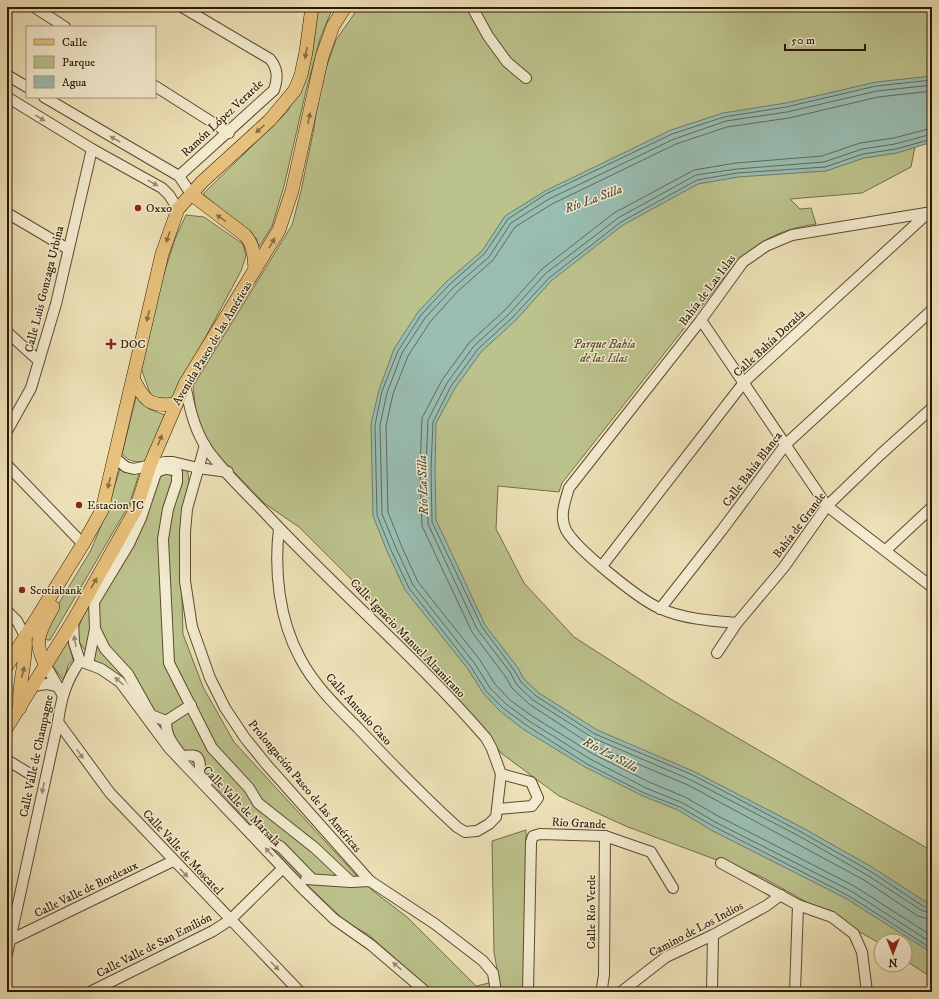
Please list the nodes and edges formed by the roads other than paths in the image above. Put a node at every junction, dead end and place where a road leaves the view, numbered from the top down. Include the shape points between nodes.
1 (34, 7) edge
2 (182, 7) edge
3 (345, 7) edge
4 (472, 7) edge
5 (311, 9) edge
6 (63, 26) edge
7 (7, 75) edge
8 (526, 78) dead end
9 (26, 86) edge
10 (156, 87) edge
11 (7, 97) edge
12 (46, 98) edge
13 (229, 132) junction
14 (92, 149) junction
15 (179, 176) junction
16 (191, 194) junction
17 (178, 209) junction
18 (930, 212) edge
19 (7, 213) edge
20 (68, 249) junction
21 (255, 270) junction
22 (932, 310) edge
23 (701, 320) junction
24 (7, 332) edge
25 (39, 361) junction
26 (133, 378) junction
27 (745, 381) junction
28 (185, 384) junction
29 (175, 404) junction
30 (932, 408) edge
31 (7, 431) edge
32 (786, 444) junction
33 (205, 445) junction
34 (115, 458) junction
35 (7, 465) edge
36 (150, 465) junction
37 (228, 472) junction
38 (196, 473) junction
39 (178, 476) junction
40 (827, 506) junction
41 (932, 507) edge
42 (280, 528) junction
43 (83, 544) junction
44 (886, 550) junction
45 (602, 566) junction
46 (62, 578) junction
47 (932, 587) edge
48 (660, 609) junction
49 (7, 611) edge
50 (72, 621) junction
51 (737, 623) junction
52 (95, 629) junction
53 (25, 636) junction
54 (717, 653) dead end
55 (84, 663) junction
56 (45, 664) junction
57 (7, 666) edge
58 (33, 686) junction
59 (60, 690) junction
60 (190, 705) junction
61 (20, 708) junction
62 (166, 721) junction
63 (58, 722) junction
64 (7, 727) edge
65 (7, 760) edge
66 (30, 774) dead end
67 (501, 774) junction
68 (498, 808) junction
69 (465, 832) joint
70 (605, 836) junction
71 (173, 861) junction
72 (721, 863) dead end
73 (283, 868) junction
74 (294, 879) junction
75 (312, 879) junction
76 (370, 881) junction
77 (351, 882) junction
78 (673, 888) dead end
79 (781, 895) junction
80 (798, 905) junction
81 (230, 920) junction
82 (713, 935) junction
83 (10, 940) junction
84 (7, 954) edge
85 (297, 990) edge
86 (601, 990) edge
87 (625, 990) edge
88 (90, 992) edge
89 (285, 992) edge
90 (426, 992) edge
91 (496, 992) edge
92 (528, 992) edge
93 (712, 992) edge
94 (795, 992) edge
95 (867, 992) edge

1 - 6 street
2 - 13 street, Ramón López Verarde via 270,59 275,65 277,76 274,90
21 -> 3 main road, Avenida Paseo de las Américas via 280,230 292,191 322,57 333,26
4 - 8 street via 488,36 507,62
5 -> 16 main road via 306,52 295,90 270,120
7 - 9 street
10 - 13 street
11 -> 14 street
15 -> 12 street
13 - 15 street, Ramón López Verarde
14 -> 17 street via 162,188
14 - 20 street, Calle Luis Gonzaga Urbina
15 - 16 street
16 - 17 main road
21 -> 16 main road via 251,242
17 -> 26 main road via 162,254
18 - 23 street, Bahía de Las Islas via 814,230 792,235 766,246 742,262
18 - 27 street, Calle Bahía Dorada
19 - 20 street
20 - 25 street, Calle Luis Gonzaga Urbina via 56,304
21 - 28 main road, Avenida Paseo de las Américas
22 - 32 street, Calle Bahía Blanca
23 - 27 street
23 - 45 street, Bahía de Las Islas via 569,488 562,510 566,530 581,549
24 - 25 street
25 - 31 street, Calle Luis Gonzaga Urbina via 31,388
26 - 29 main road via 149,402 158,405
26 - 34 main road
27 - 32 street
27 - 45 street, Calle Bahía Dorada
28 - 29 main road, Avenida Paseo de las Américas
28 - 33 street, Calle Ignacio Manuel Altamirano via 189,409
36 -> 29 main road, Avenida Paseo de las Américas
30 - 40 street, Bahía de Grande
32 - 40 street
32 - 48 street, Calle Bahía Blanca
33 - 37 street, Calle Ignacio Manuel Altamirano
33 - 38 street, Prolongación Paseo de las Américas
34 - 36 street via 126,468
34 -> 43 main road via 102,510
35 - 43 street
36 - 38 street via 173,462
50 -> 36 main road, Avenida Paseo de las Américas via 136,509
37 - 38 street
37 - 42 street, Calle Ignacio Manuel Altamirano
38 - 39 street
38 - 76 street, Prolongación Paseo de las Américas via 187,509 185,581 192,627 210,678 225,708 245,738
39 - 52 street via 173,469 156,473 129,544 94,602
39 - 60 street via 168,509 163,539 169,663
40 - 44 street
40 - 51 street, Bahía de Grande via 784,567
41 - 44 street
42 - 67 street, Calle Ignacio Manuel Altamirano via 477,728 492,749
42 - 69 street, Calle Antonio Caso via 276,552 280,599 300,658 324,693
43 - 46 main road
44 - 47 street
45 - 48 street
46 - 53 main road
46 - 56 main road via 55,604 38,636 39,650
48 - 51 street via 709,621
49 - 53 street via 17,621
55 -> 50 street via 74,643
50 - 56 main road, Avenida Paseo de las Américas
51 - 54 street, Bahía de Grande
52 - 55 street
52 - 62 street via 105,649 128,674 151,715
53 - 57 main road
61 -> 53 main road via 18,691 26,656
55 - 59 street, Calle Valle de Champagne via 72,673
73 -> 55 street, Calle Valle de Marsala via 169,748 127,689 111,675
56 - 58 main road, Avenida Paseo de las Américas
56 - 59 street
58 - 59 street via 47,684
58 - 61 main road, Avenida Paseo de las Américas
59 - 63 street, Calle Valle de Champagne
60 - 62 street
60 - 77 street via 212,748 249,788 258,803 315,848
61 - 64 main road, Avenida Paseo de las Américas
62 - 75 street via 167,736 182,756 191,755 199,758 200,773 260,835 281,847
63 -> 71 street, Calle Valle de Moscatel via 98,780
63 -> 83 street, Calle Valle de Champagne
65 - 66 street
67 - 68 street, Calle Ignacio Manuel Altamirano
67 - 68 street via 531,782 538,798 532,806
68 - 69 street, Calle Ignacio Manuel Altamirano via 496,817 484,828
70 - 78 street, Rio Grande via 651,852
70 - 86 street, Calle Río Verde via 604,975
70 - 92 street, Rio Grande via 533,836
71 -> 81 street, Calle Valle de Moscatel
71 - 83 street, Calle Valle de Bordeaux
72 - 79 street
73 - 74 street, Calle Valle de Marsala
73 - 81 street, Calle Valle de San Emilión
74 - 75 street
90 -> 74 street, Calle Valle de Marsala via 371,945 334,919
75 - 77 street
76 - 77 street
76 - 91 street, Prolongación Paseo de las Américas via 435,924 483,961 493,973
79 - 80 street
79 - 82 street, Camino de Los Indios
80 - 94 street
80 - 95 street via 832,917 854,934 862,952
81 -> 85 street, Calle Valle de Moscatel
81 - 88 street, Calle Valle de San Emilión via 213,931
82 - 87 street, Camino de Los Indios via 666,957
82 - 93 street
83 - 84 street, Calle Valle de Champagne
85 - 89 street

